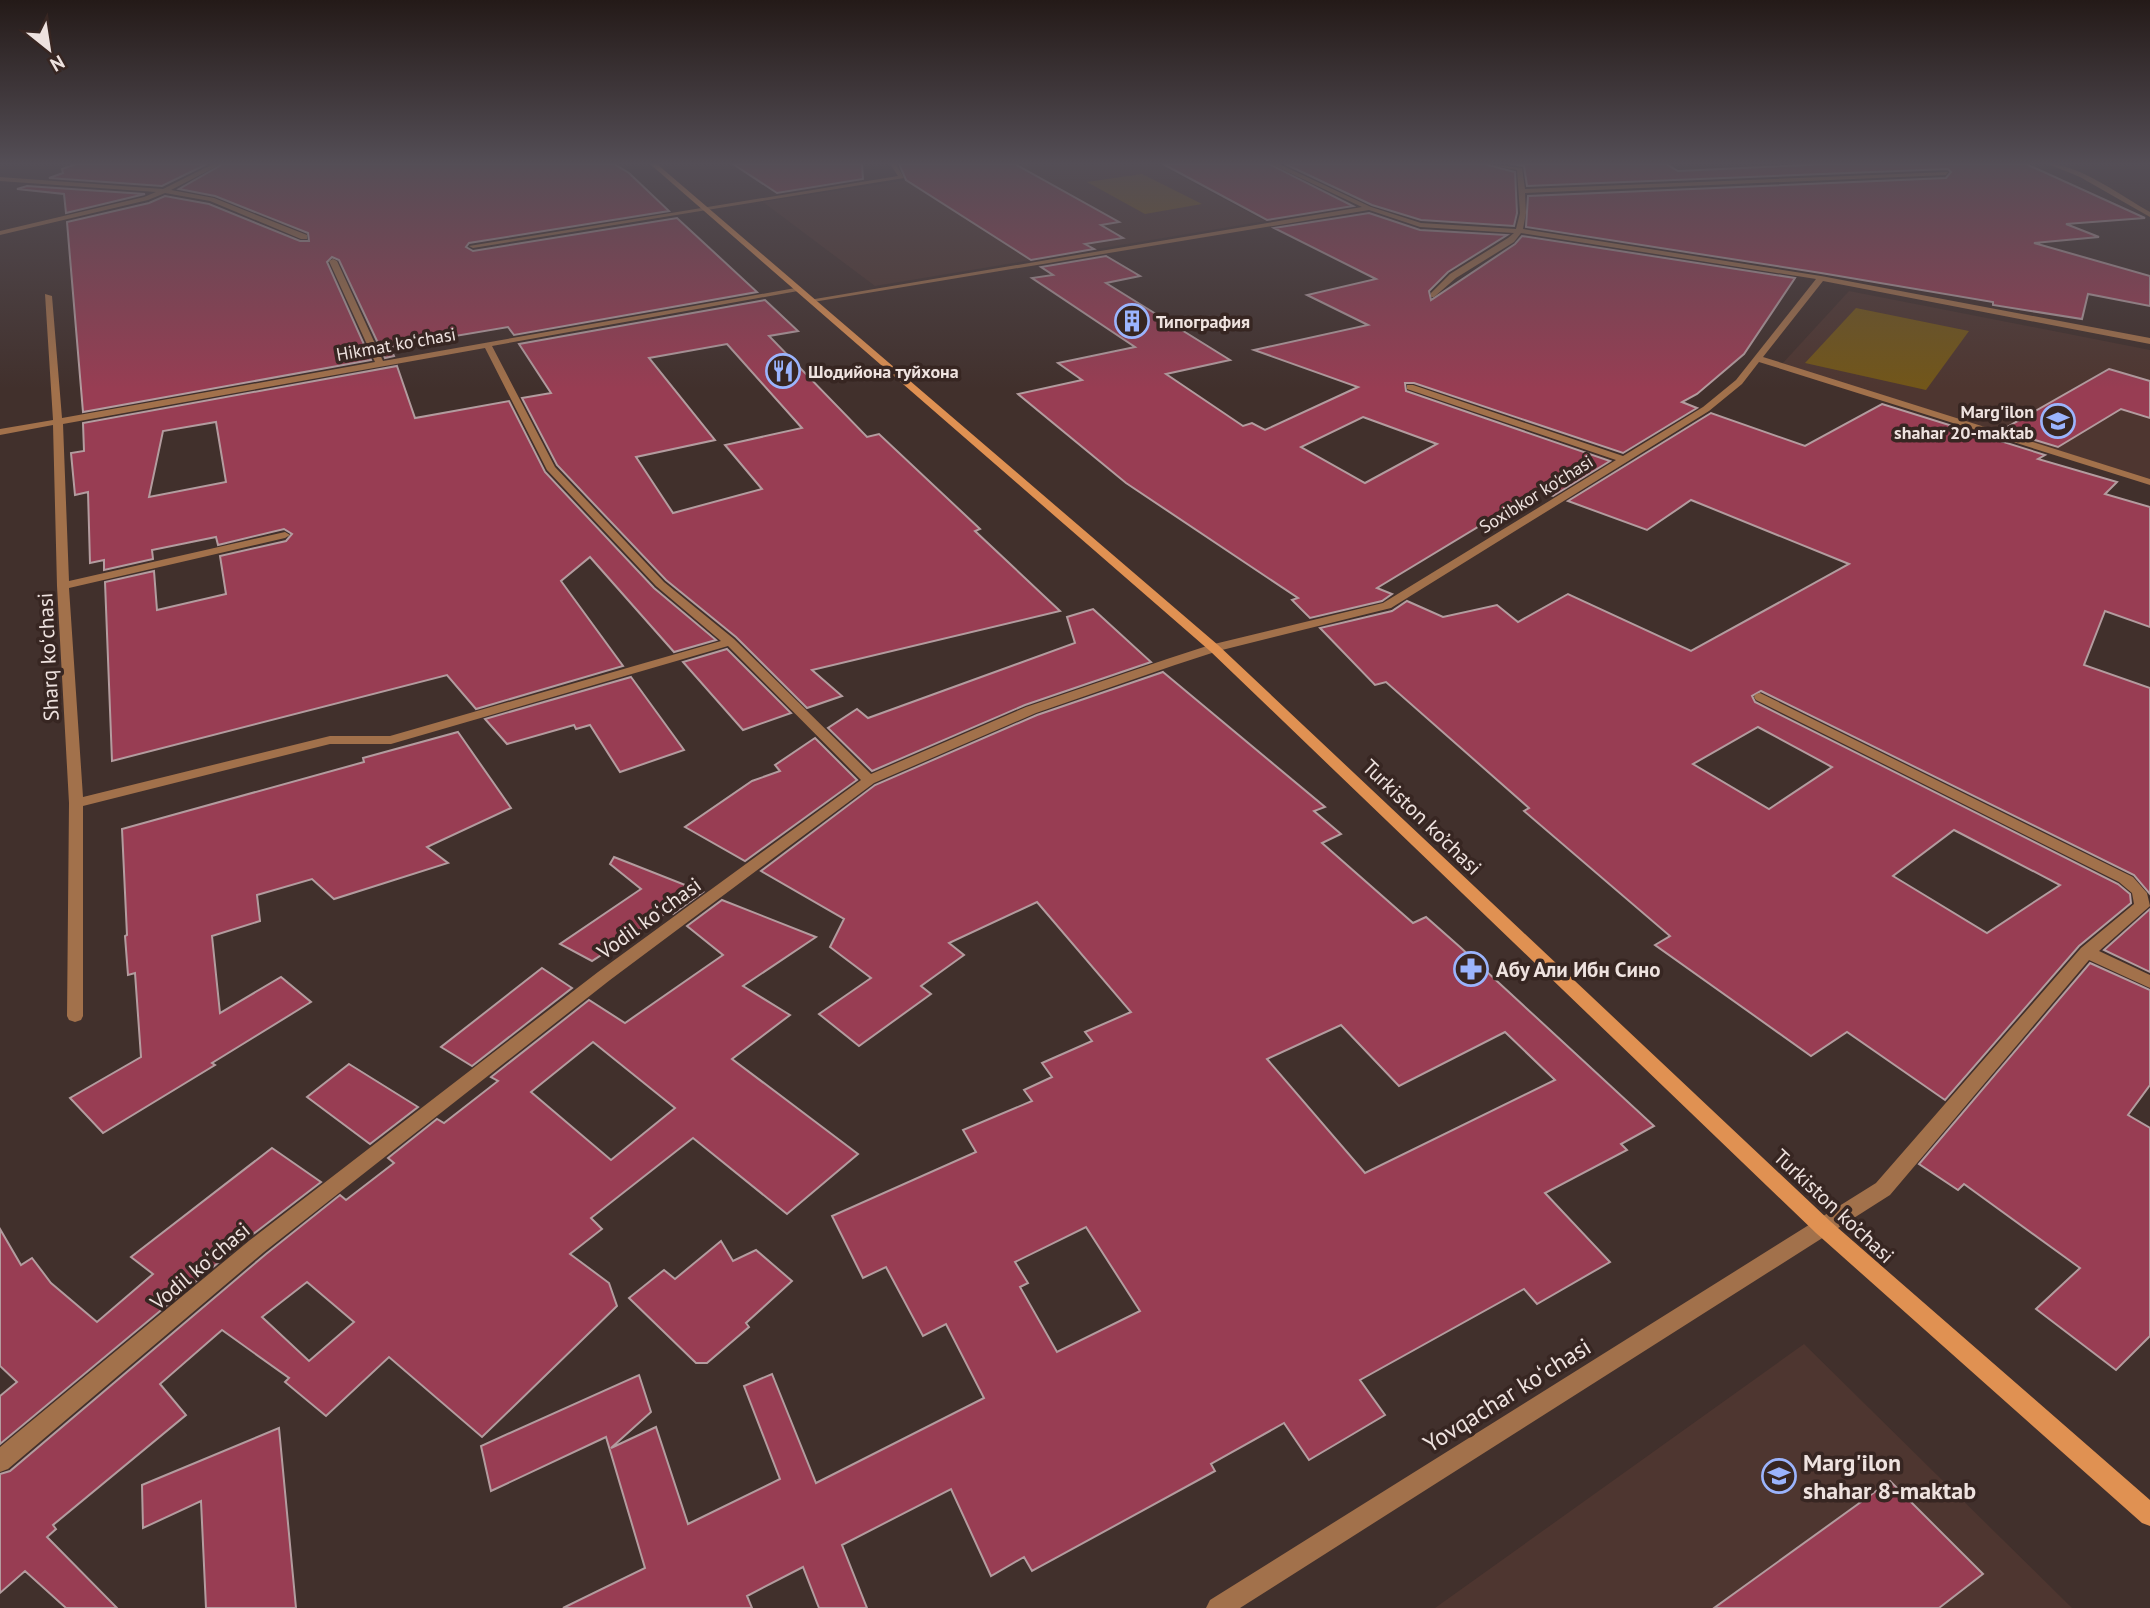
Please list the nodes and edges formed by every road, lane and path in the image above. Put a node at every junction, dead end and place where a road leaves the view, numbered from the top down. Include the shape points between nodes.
1 (517, 239) edge
2 (740, 239) edge
3 (1181, 239) edge
4 (1512, 239) edge
5 (1571, 239) edge
6 (473, 246) dead end
7 (333, 261) dead end
8 (1821, 278) junction
9 (798, 289) junction
10 (1434, 295) dead end
11 (48, 296) dead end
12 (813, 300) junction
13 (2150, 341) edge
14 (487, 344) junction
15 (1759, 359) junction
16 (380, 363) junction
17 (1410, 387) dead end
18 (58, 421) junction
19 (0, 432) edge
20 (1626, 460) junction
21 (2150, 482) edge
22 (285, 534) dead end
23 (63, 586) junction
24 (730, 642) junction
25 (1214, 648) junction
26 (1760, 697) dead end
27 (869, 780) junction
28 (76, 803) junction
29 (2087, 952) junction
30 (2150, 982) edge
31 (75, 1016) dead end
32 (1823, 1227) junction
33 (0, 1461) edge
34 (2150, 1515) edge
35 (1218, 1608) edge

1 - 6 street
2 - 9 main road, Turkiston ko’chasi
3 - 12 street
4 - 10 street via 1453,276
5 - 8 street
7 - 16 street
8 - 13 street
8 - 15 street, Soxibkor ko'chasi
9 - 12 main road, Turkiston ko’chasi
9 - 14 street, Hikmat koʻchasi
11 - 18 street, Sharq koʻchasi
12 - 25 main road, Turkiston ko’chasi
14 - 16 street, Hikmat koʻchasi
14 - 24 street via 551,468 660,584
15 - 20 street, Soxibkor ko'chasi via 1706,409
15 - 21 street
16 - 18 street, Hikmat koʻchasi
17 - 20 street
18 - 19 street, Hikmat koʻchasi
18 - 23 street, Sharq koʻchasi
20 - 25 street, Soxibkor ko'chasi via 1387,606
22 - 23 street
23 - 28 street, Sharq koʻchasi
24 - 27 street
24 - 28 street via 391,740 330,740
25 - 27 street, Soxibkor ko'chasi via 1031,710
25 - 32 main road, Turkiston ko’chasi
26 - 29 street, Yovqachar koʻchasi via 2136,887 2142,906
27 - 33 street, Vodil koʻchasi via 604,976 257,1246
28 - 31 street, Sharq koʻchasi
29 - 30 street
29 - 32 street, Yovqachar koʻchasi via 1882,1189
32 - 34 main road, Turkiston ko’chasi
32 - 35 street, Yovqachar koʻchasi

